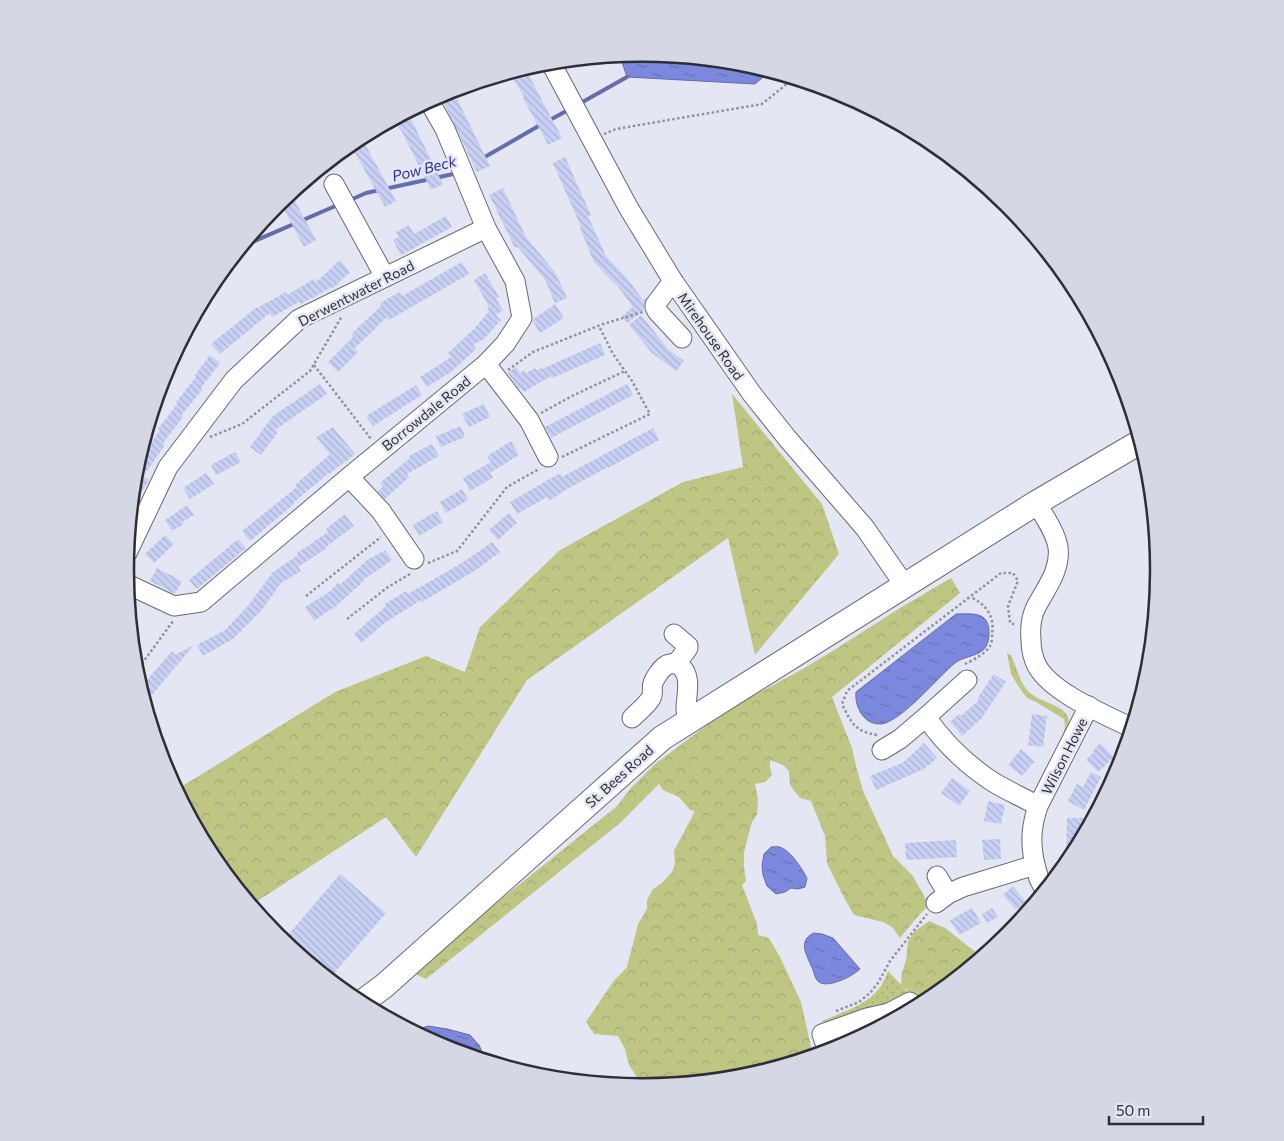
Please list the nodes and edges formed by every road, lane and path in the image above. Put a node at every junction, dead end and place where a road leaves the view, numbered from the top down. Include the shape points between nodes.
1 (555, 70) edge
2 (787, 84) edge
3 (433, 108) edge
4 (591, 140) junction
5 (334, 184) dead end
6 (486, 228) junction
7 (386, 277) junction
8 (672, 281) junction
9 (656, 305) junction
10 (343, 315) dead end
11 (599, 326) junction
12 (682, 338) dead end
13 (314, 365) junction
14 (492, 371) junction
15 (625, 371) junction
16 (529, 420) junction
17 (207, 438) dead end
18 (1134, 445) edge
19 (381, 451) junction
20 (548, 457) junction
21 (349, 477) junction
22 (1036, 503) junction
23 (392, 528) junction
24 (135, 536) edge
25 (412, 566) junction
26 (905, 586) junction
27 (135, 588) edge
28 (306, 596) dead end
29 (970, 597) junction
30 (176, 606) junction
31 (347, 619) dead end
32 (1030, 630) junction
33 (674, 634) dead end
34 (143, 663) edge
35 (676, 664) junction
36 (965, 672) joint
37 (1089, 706) junction
38 (926, 717) junction
39 (632, 718) dead end
40 (690, 720) junction
41 (1126, 725) edge
42 (884, 730) dead end
43 (882, 750) dead end
44 (1038, 806) junction
45 (1035, 865) junction
46 (937, 876) dead end
47 (1042, 884) edge
48 (942, 898) junction
49 (368, 998) edge
50 (904, 1005) edge
51 (829, 1014) dead end
52 (825, 1044) edge

1 - 4 street, Mirehouse Road
2 - 4 path via 762,104 616,129
3 - 6 street, Borrowdale Road via 445,129
4 - 8 street, Mirehouse Road
5 - 7 street
6 - 7 street, Derwentwater Road
6 - 14 street, Borrowdale Road via 515,281 522,318 504,344
7 - 24 street, Derwentwater Road via 300,319 234,380 168,467
8 - 9 street
8 - 26 street, Mirehouse Road via 752,394 865,528
9 - 11 path
9 - 12 street via 657,311
10 - 13 path
11 - 14 path
11 - 15 path
13 - 17 path via 242,424
13 - 19 path
14 - 16 street
14 - 19 street, Borrowdale Road
15 - 16 path
15 - 20 path via 650,414 556,460
16 - 20 street
18 - 22 main road, St. Bees Road
19 - 21 street, Borrowdale Road
20 - 25 path via 538,469 507,487 457,551 426,564
21 - 23 street via 381,511
21 - 30 street, Borrowdale Road via 201,602
22 - 26 main road, St. Bees Road
22 - 32 street via 1055,535 1058,561 1035,609
23 - 25 street
23 - 28 path
25 - 31 path
26 - 40 main road, St. Bees Road
27 - 30 street
29 - 32 path via 1001,573 1012,573 1018,580 1008,606 1010,623
29 - 36 path via 988,610 993,627 990,645
29 - 42 path via 847,691 842,704 850,721 860,730 876,735
30 - 34 path via 174,619
32 - 37 street via 1037,666 1062,691
33 - 35 street via 688,646
35 - 39 street via 669,664 660,671 653,682 651,698
35 - 40 street via 687,678 686,709
36 - 38 street
37 - 41 street
37 - 44 street, Wilson Howe
38 - 43 street
38 - 44 street, Wilson Howe via 961,757 994,782
40 - 49 main road, St. Bees Road via 662,738
44 - 45 street, Wilson Howe via 1031,837
45 - 47 street, Wilson Howe
45 - 48 street via 963,887
46 - 48 street
48 - 51 path via 890,961 870,993 860,1002
50 - 52 street via 822,1034

